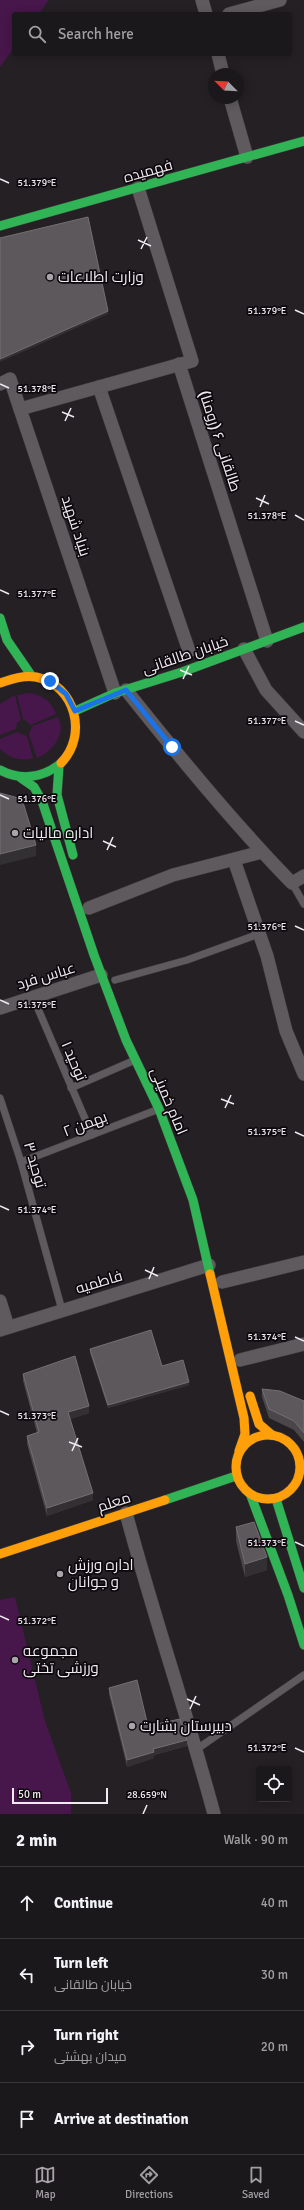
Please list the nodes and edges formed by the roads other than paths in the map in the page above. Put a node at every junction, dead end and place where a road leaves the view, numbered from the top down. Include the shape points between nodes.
1 (202, 0) edge
2 (280, 0) edge
3 (205, 12) edge
4 (236, 12) edge
5 (218, 56) edge
6 (222, 68) edge
7 (232, 104) edge
8 (304, 141) edge
9 (247, 157) junction
10 (138, 188) junction
11 (0, 226) edge
12 (179, 364) junction
13 (0, 384) edge
14 (99, 387) junction
15 (20, 409) junction
16 (0, 618) edge
17 (304, 627) edge
18 (267, 641) junction
19 (244, 649) junction
20 (189, 651) dead end
21 (31, 675) junction
22 (0, 683) edge
23 (120, 691) junction
24 (75, 711) junction
25 (304, 732) edge
26 (59, 766) junction
27 (0, 770) edge
28 (21, 778) junction
29 (262, 852) junction
30 (234, 860) junction
31 (74, 861) dead end
32 (304, 876) edge
33 (292, 883) junction
34 (304, 904) edge
35 (89, 908) dead end
36 (260, 934) junction
37 (112, 979) junction
38 (33, 997) junction
39 (0, 1008) edge
40 (136, 1060) junction
41 (304, 1074) edge
42 (71, 1088) junction
43 (0, 1098) edge
44 (159, 1109) junction
45 (92, 1135) junction
46 (21, 1162) junction
47 (304, 1262) edge
48 (217, 1269) junction
49 (0, 1302) edge
50 (62, 1310) junction
51 (4, 1328) edge
52 (304, 1344) edge
53 (240, 1356) joint
54 (247, 1384) dead end
55 (272, 1434) junction
56 (239, 1451) junction
57 (302, 1458) edge
58 (236, 1476) junction
59 (251, 1496) junction
60 (276, 1499) junction
61 (126, 1513) junction
62 (0, 1554) edge
63 (304, 1588) edge
64 (304, 1645) edge
65 (304, 1675) edge
66 (197, 1749) junction
67 (214, 1814) edge

1 - 3 street
2 - 4 street
5 - 6 street
7 - 9 street
8 - 9 main road, فهمیده
9 - 10 main road, فهمیده
10 - 11 main road, فهمیده
10 - 12 street via 192,361
12 - 14 street
12 - 18 street, طالقانی ۶ (رومنا)
13 - 15 street, بنیاد شهید via 10,379
14 - 15 street
14 - 20 street
15 - 23 street, بنیاد شهید
16 - 21 main road via 7,640
17 - 18 main road, خیابان طالقانی
18 - 19 main road, خیابان طالقانی
19 - 23 main road, خیابان طالقانی
19 - 25 street via 266,690
21 - 22 main road via 11,677
21 - 24 main road via 50,681 66,694
23 - 24 main road, خیابان طالقانی
23 - 29 street
24 - 26 main road via 77,731 71,751
26 - 28 main road via 41,776
26 - 31 main road via 57,795
27 - 28 main road
28 - 37 main road, امام خمینی via 34,787 42,800
29 - 30 street
29 - 33 street
30 - 35 street via 173,875
30 - 36 street
32 - 33 street
33 - 34 lane
36 - 37 lane via 187,960
36 - 41 street via 286,1030
37 - 38 street, عباس فرد
37 - 40 main road, امام خمینی
38 - 39 street, عباس فرد
38 - 42 lane, توحید ۱
40 - 42 lane
40 - 44 main road, امام خمینی
42 - 45 lane, توحید ۱
43 - 46 lane, توحید ۳
44 - 45 lane, بهمن ۲
44 - 48 main road, امام خمینی
45 - 46 lane, بهمن ۲
46 - 50 lane, توحید ۳
47 - 48 street, فاطمیه
48 - 50 street, فاطمیه
48 - 53 main road, امام خمینی
48 - 56 main road, امام خمینی via 244,1418 245,1434
49 - 51 street
50 - 51 street, فاطمیه
52 - 53 street
54 - 55 main road via 259,1424
55 - 56 main road via 259,1435 248,1441
55 - 57 main road via 294,1447
56 - 58 main road via 235,1463
57 - 60 main road via 296,1484 288,1493
58 - 59 main road
58 - 61 main road, معلم
59 - 60 main road via 264,1500
59 - 64 main road
60 - 63 main road
61 - 62 main road, معلم
61 - 66 street via 146,1589
65 - 66 lane
66 - 67 street

